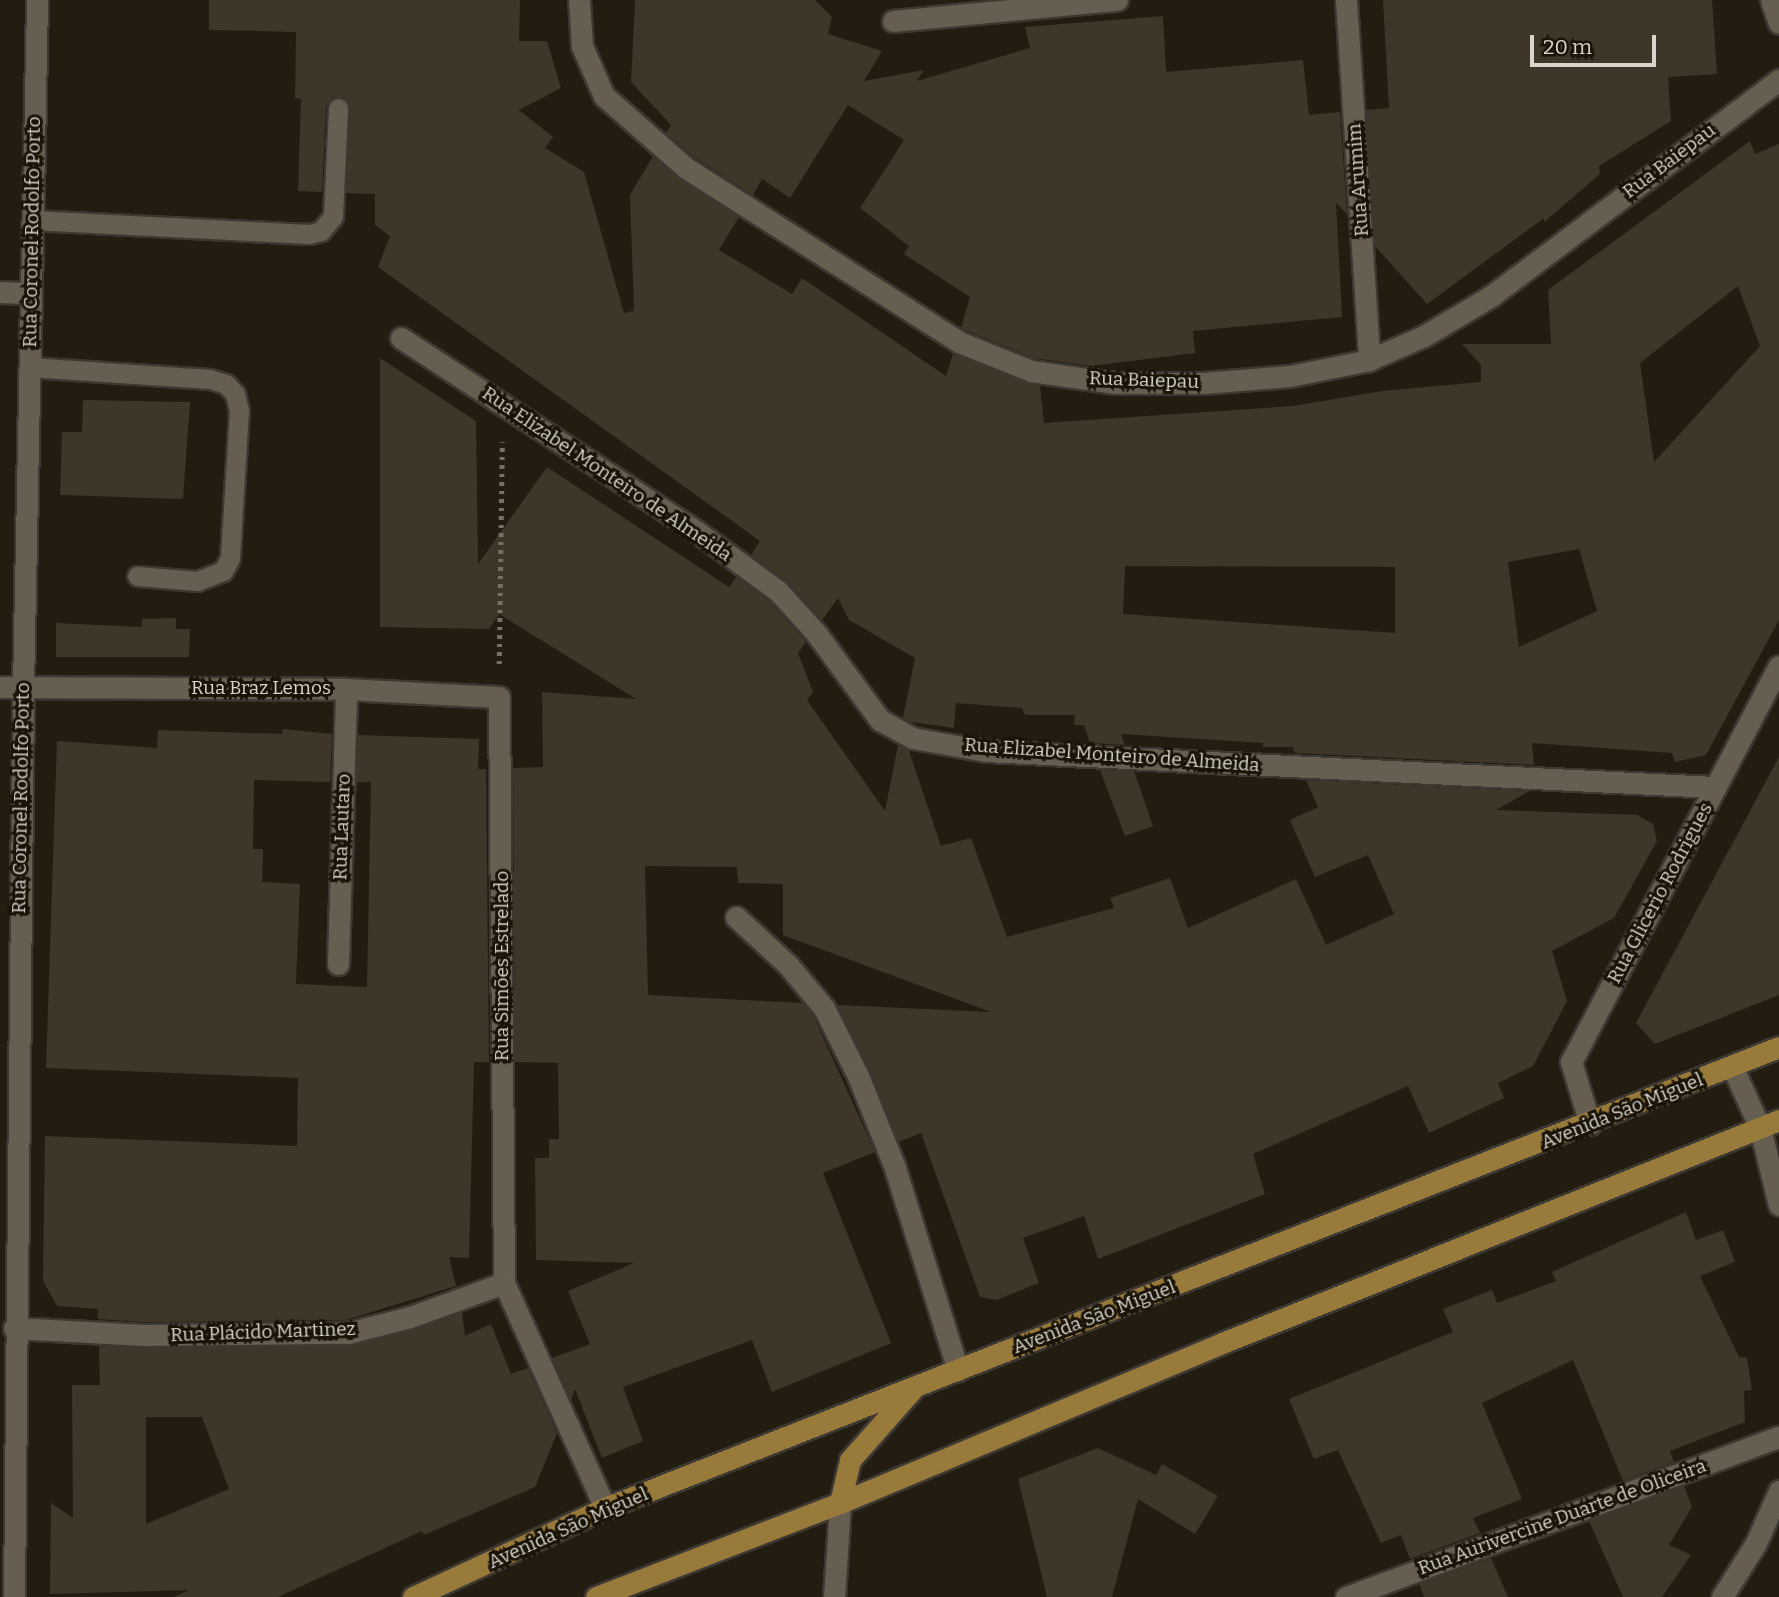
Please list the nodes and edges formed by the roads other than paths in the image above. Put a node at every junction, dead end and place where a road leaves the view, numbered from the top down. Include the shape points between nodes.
1 (37, 0) edge
2 (579, 0) edge
3 (1117, 0) edge
4 (1346, 0) edge
5 (1771, 0) edge
6 (894, 21) dead end
7 (1779, 23) edge
8 (1779, 80) edge
9 (338, 108) dead end
10 (32, 220) junction
11 (0, 292) edge
12 (31, 293) junction
13 (401, 338) dead end
14 (1369, 360) junction
15 (29, 367) junction
16 (137, 576) dead end
17 (1779, 666) edge
18 (0, 687) edge
19 (23, 687) junction
20 (346, 689) junction
21 (499, 697) joint
22 (1715, 787) junction
23 (736, 917) dead end
24 (338, 964) dead end
25 (1779, 1047) edge
26 (1732, 1066) junction
27 (1590, 1124) junction
28 (1769, 1124) edge
29 (1779, 1205) edge
30 (504, 1283) junction
31 (14, 1328) junction
32 (958, 1370) junction
33 (915, 1386) junction
34 (7, 1392) edge
35 (1779, 1437) edge
36 (1779, 1491) edge
37 (840, 1503) junction
38 (605, 1508) junction
39 (14, 1597) edge
40 (413, 1597) edge
41 (596, 1597) edge
42 (834, 1597) edge
43 (1346, 1597) edge
44 (1722, 1597) edge

1 - 10 street, Rua Coronel Rodolfo Porto
2 - 14 street, Rua Baiepau via 582,47 604,96 638,130 686,168 959,342 1031,371 1114,383 1203,383 1290,376
3 - 6 street
4 - 14 street, Rua Arumim
5 - 7 street
8 - 14 street, Rua Baiepau via 1491,296 1424,336
9 - 10 lane via 333,216 321,231
10 - 12 street, Rua Coronel Rodolfo Porto
11 - 12 street
12 - 15 street, Rua Coronel Rodolfo Porto
13 - 22 street, Rua Elizabel Monteiro de Almeida via 778,591 816,633 880,720 912,738 986,751
15 - 16 lane via 210,379 226,384 235,394 239,410 230,558 223,571 197,581
15 - 19 street, Rua Coronel Rodolfo Porto
17 - 22 street, Rua Glicerio Rodrigues
18 - 19 street, Rua Braz Lemos
19 - 20 street, Rua Braz Lemos
19 - 31 street, Rua Coronel Rodolfo Porto
20 - 21 street, Rua Braz Lemos
20 - 24 street, Rua Lautaro
21 - 30 street, Rua Simões Estrelado
22 - 27 street, Rua Glicerio Rodrigues via 1571,1062
23 - 32 street via 788,965 824,1008 858,1076 894,1165
25 - 26 main road, Avenida São Miguel
26 - 27 main road, Avenida São Miguel
26 - 28 street
27 - 32 main road, Avenida São Miguel
28 - 29 street
28 - 37 main road via 1235,1338
30 - 31 street, Rua Plácido Martinez via 410,1317 348,1333 156,1335
30 - 38 street, Rua Simões Estrelado
31 - 34 street, Rua Coronel Rodolfo Porto
32 - 33 main road, Avenida São Miguel
33 - 37 main road via 858,1449 845,1473
33 - 38 main road, Avenida São Miguel
34 - 39 street, Rua Coronel Rodolfo Porto
35 - 43 street, Rua Aurivercine Duarte de Oliceira
36 - 44 street via 1756,1543
37 - 41 main road
37 - 42 street
38 - 40 main road, Avenida São Miguel

